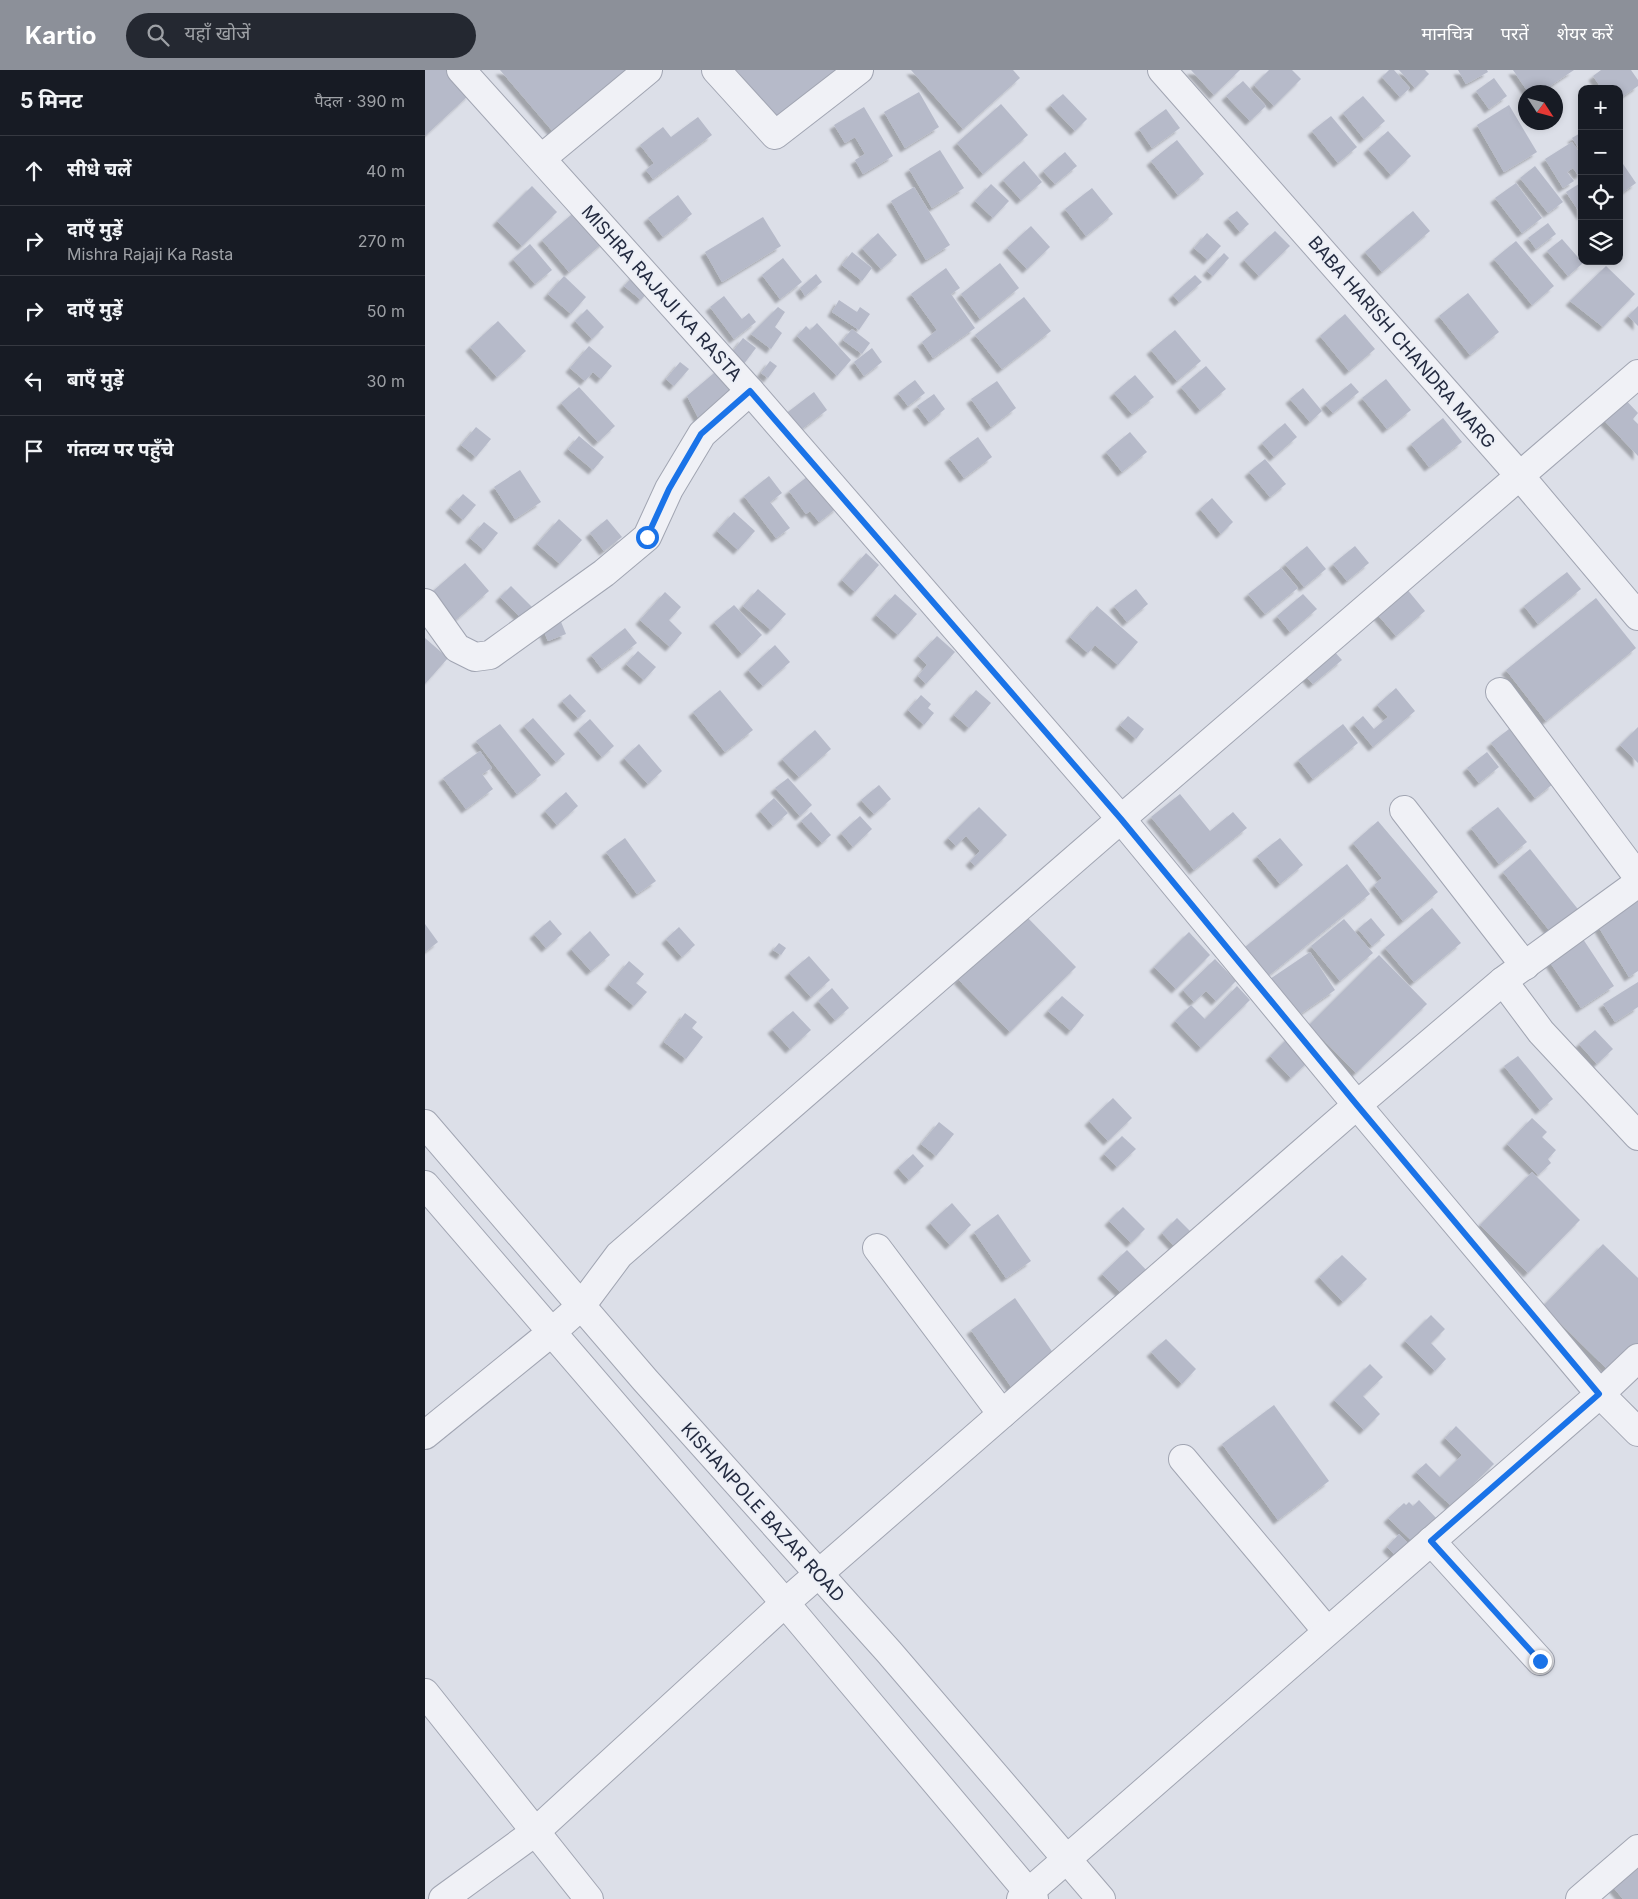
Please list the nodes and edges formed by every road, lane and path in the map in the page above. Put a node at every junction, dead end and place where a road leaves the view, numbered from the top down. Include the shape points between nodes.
1 (461, 70) edge
2 (648, 70) edge
3 (716, 70) edge
4 (859, 70) edge
5 (1162, 70) edge
6 (542, 158) junction
7 (1638, 374) edge
8 (750, 391) junction
9 (1521, 476) junction
10 (425, 603) edge
11 (1638, 616) edge
12 (1500, 692) dead end
13 (1404, 810) dead end
14 (1121, 819) junction
15 (1638, 877) edge
16 (1638, 883) edge
17 (1514, 974) junction
18 (1357, 1105) junction
19 (425, 1124) edge
20 (1638, 1136) edge
21 (425, 1186) edge
22 (877, 1248) dead end
23 (581, 1306) junction
24 (552, 1332) junction
25 (1638, 1358) edge
26 (1599, 1394) junction
27 (1002, 1414) junction
28 (1638, 1432) edge
29 (425, 1436) edge
30 (1183, 1460) dead end
31 (1431, 1541) junction
32 (819, 1573) junction
33 (785, 1602) junction
34 (1327, 1631) junction
35 (1540, 1661) dead end
36 (425, 1693) edge
37 (535, 1832) junction
38 (1638, 1849) edge
39 (1066, 1858) junction
40 (1028, 1897) edge
41 (443, 1899) edge
42 (589, 1899) edge
43 (1101, 1899) edge
44 (1580, 1899) edge

1 - 6 street, MISHRA RAJAJI KA RASTA
2 - 6 street
3 - 4 street via 775,135
5 - 9 street, BABA HARISH CHANDRA MARG
6 - 8 street, MISHRA RAJAJI KA RASTA
7 - 9 street
8 - 10 street via 701,434 669,489 647,537 490,655 475,657 457,648
8 - 14 street, MISHRA RAJAJI KA RASTA
9 - 11 street, BABA HARISH CHANDRA MARG
9 - 14 street
12 - 15 street
13 - 17 street
14 - 18 street, MISHRA RAJAJI KA RASTA
14 - 23 street via 619,1255
16 - 17 street
17 - 18 street
17 - 20 street via 1541,1032
18 - 26 street, MISHRA RAJAJI KA RASTA
18 - 27 street
19 - 23 street, KISHANPOLE BAZAR ROAD
21 - 24 street
22 - 27 street
23 - 24 street
23 - 32 street, KISHANPOLE BAZAR ROAD
24 - 29 street
24 - 33 street
25 - 26 street
26 - 28 street, MISHRA RAJAJI KA RASTA
26 - 31 street
27 - 32 street
30 - 34 street
31 - 34 street
31 - 35 street
32 - 33 street
32 - 39 street, KISHANPOLE BAZAR ROAD
33 - 37 street
33 - 40 street
34 - 39 street
36 - 37 street
37 - 41 street
37 - 42 street
38 - 44 street
39 - 40 street
39 - 43 street, KISHANPOLE BAZAR ROAD

